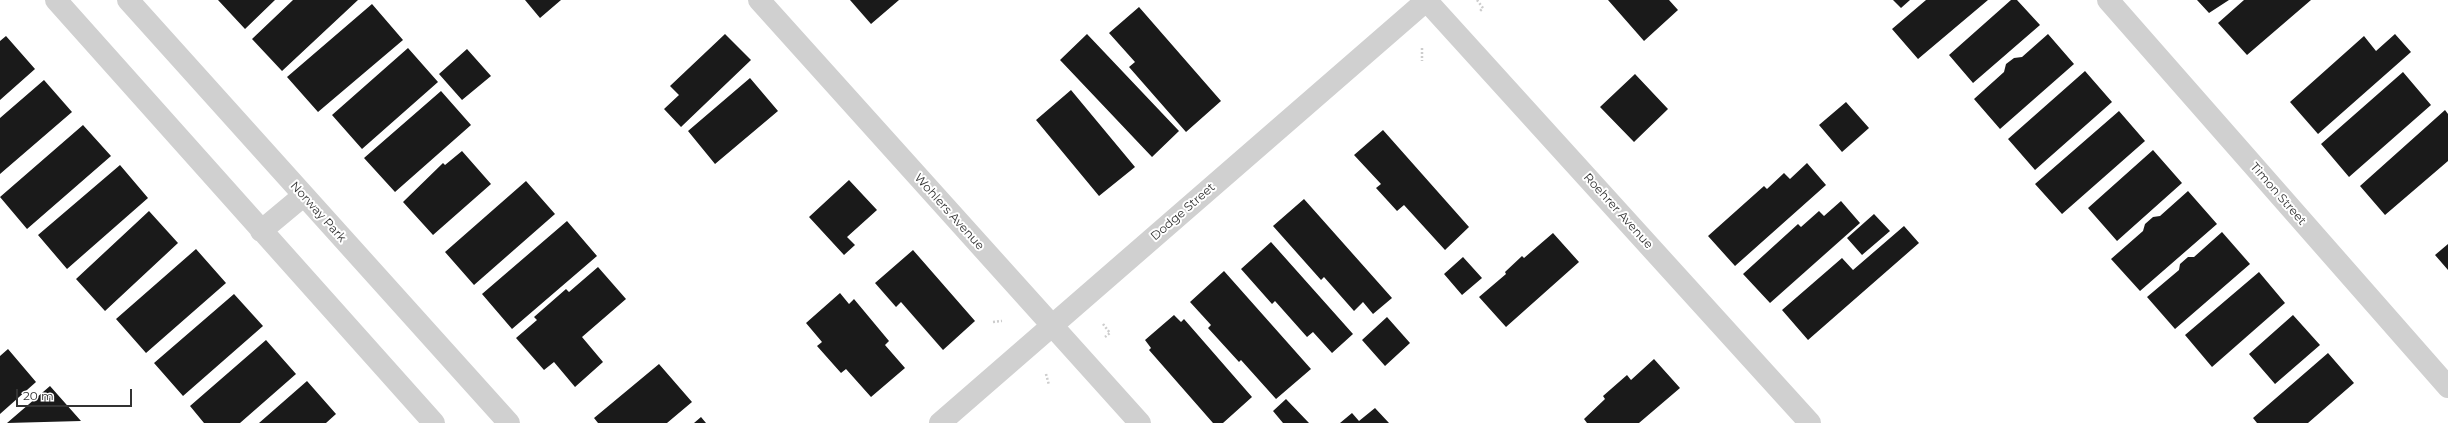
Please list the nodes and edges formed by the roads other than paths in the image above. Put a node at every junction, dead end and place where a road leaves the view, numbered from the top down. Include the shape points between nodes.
1 (56, 0) edge
2 (128, 0) edge
3 (759, 0) edge
4 (1426, 0) edge
5 (2108, 0) edge
6 (303, 196) junction
7 (261, 231) junction
8 (1052, 326) junction
9 (2448, 387) edge
10 (434, 423) edge
11 (509, 423) edge
12 (940, 423) edge
13 (1140, 423) edge
14 (1810, 423) edge

1 - 7 street
2 - 6 street, Norway Park
3 - 8 street, Wohlers Avenue
4 - 8 street, Dodge Street
4 - 14 street, Roehrer Avenue
5 - 9 street, Timon Street
6 - 7 street
6 - 11 street, Norway Park
7 - 10 street
8 - 12 street, Dodge Street
8 - 13 street, Wohlers Avenue

